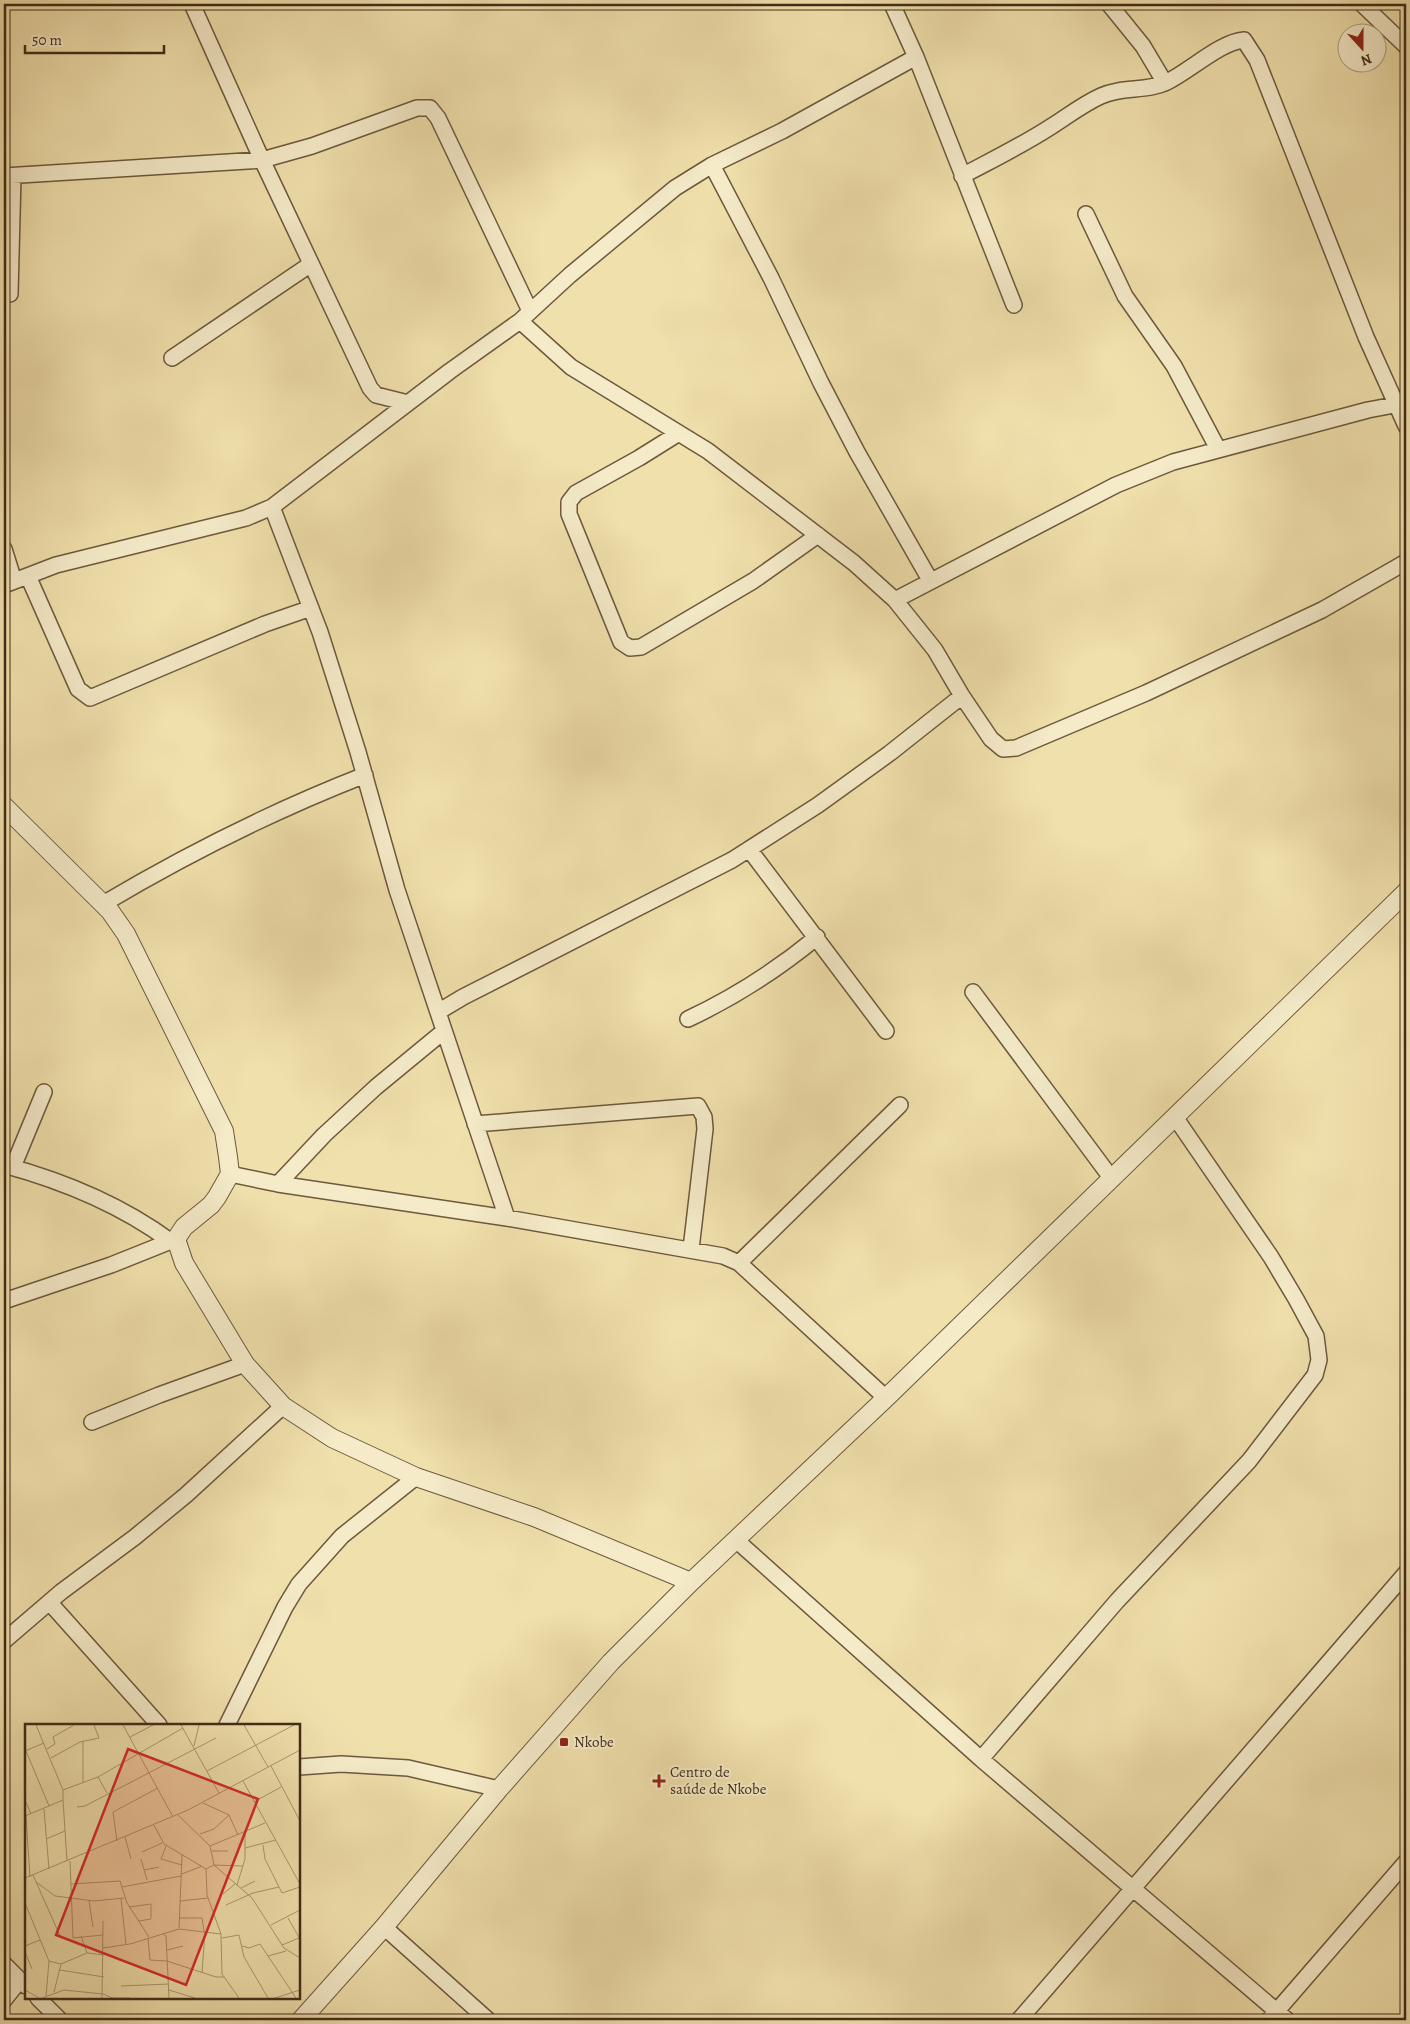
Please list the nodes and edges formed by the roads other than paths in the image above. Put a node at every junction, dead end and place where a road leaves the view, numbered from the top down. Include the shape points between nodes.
1 (192, 4) edge
2 (892, 4) edge
3 (1109, 4) edge
4 (1362, 4) edge
5 (1406, 46) edge
6 (916, 57) junction
7 (1165, 83) junction
8 (262, 160) junction
9 (712, 165) junction
10 (8, 176) edge
11 (962, 176) junction
12 (1086, 214) dead end
13 (311, 264) junction
14 (10, 294) dead end
15 (1014, 305) dead end
16 (525, 316) junction
17 (172, 358) dead end
18 (408, 403) junction
19 (1402, 403) edge
20 (1406, 426) edge
21 (679, 433) junction
22 (1218, 449) junction
23 (272, 507) junction
24 (818, 535) junction
25 (4, 549) edge
26 (1406, 562) edge
27 (930, 580) junction
28 (15, 581) edge
29 (894, 600) junction
30 (311, 608) junction
31 (962, 696) junction
32 (364, 775) junction
33 (4, 806) edge
34 (749, 849) junction
35 (1406, 892) edge
36 (102, 904) junction
37 (817, 937) junction
38 (973, 992) dead end
39 (438, 1012) junction
40 (688, 1019) dead end
41 (886, 1030) dead end
42 (444, 1031) junction
43 (44, 1092) dead end
44 (900, 1105) dead end
45 (1175, 1117) junction
46 (475, 1124) junction
47 (8, 1166) edge
48 (230, 1174) junction
49 (1112, 1179) junction
50 (278, 1184) junction
51 (507, 1218) junction
52 (173, 1240) junction
53 (691, 1249) junction
54 (739, 1262) junction
55 (4, 1301) edge
56 (245, 1364) junction
57 (886, 1398) junction
58 (284, 1406) junction
59 (92, 1422) dead end
60 (416, 1476) junction
61 (736, 1540) junction
62 (1406, 1573) edge
63 (691, 1582) junction
64 (50, 1603) junction
65 (4, 1641) edge
66 (158, 1724) edge
67 (227, 1724) edge
68 (981, 1759) junction
69 (300, 1767) edge
70 (499, 1789) junction
71 (1406, 1862) edge
72 (1132, 1887) junction
73 (384, 1927) junction
74 (4, 1964) edge
75 (23, 1983) edge
76 (39, 1999) edge
77 (4, 2000) edge
78 (1278, 2017) edge
79 (60, 2020) edge
80 (301, 2020) edge
81 (488, 2020) edge
82 (1019, 2020) edge

1 - 8 street
2 - 6 street
3 - 7 street via 1143,46
4 - 5 street
6 - 9 street via 782,131
6 - 11 street
7 - 11 street via 1102,95
7 - 19 street via 1236,41 1244,40 1250,48 1366,337
8 - 10 street
8 - 13 street
8 - 16 street via 312,146 417,108 430,108 438,118
9 - 16 street via 675,188
9 - 27 street via 772,278 821,383
10 - 14 street
11 - 15 street
12 - 22 street via 1125,296 1174,366
13 - 17 street
13 - 18 street via 370,388 376,395
16 - 18 street
16 - 21 street via 571,367
18 - 23 street
19 - 20 street
19 - 22 street
21 - 24 street via 708,451
21 - 24 street via 576,493 569,502 570,514 621,642 630,648 641,647 753,581
22 - 27 street via 1173,462 1116,485
23 - 28 street via 246,518 56,565
23 - 30 street
24 - 29 street
25 - 28 street
26 - 31 street via 1322,610 1146,693 1016,748 1003,749 991,739
27 - 29 street
28 - 30 street via 78,689 90,698 265,624
29 - 31 street via 935,650
30 - 32 street
31 - 34 street via 890,753
32 - 36 street via 249,824 169,864
32 - 39 street via 397,890
33 - 36 street
34 - 37 street
34 - 39 street
35 - 45 street
36 - 48 street via 126,934 224,1132
37 - 40 street via 749,987
37 - 41 street
38 - 49 street
39 - 42 street
42 - 46 street
42 - 50 street via 376,1087
43 - 47 street
44 - 54 street
45 - 49 street
45 - 68 street via 1296,1299 1316,1336 1319,1360 1315,1375 1249,1461 1117,1601
46 - 51 street
46 - 53 street via 698,1106 704,1117 705,1129
47 - 52 street via 95,1197
48 - 50 street
48 - 52 street via 211,1205
49 - 57 street
50 - 51 street
51 - 53 street
52 - 55 street
52 - 56 street
53 - 54 street
54 - 57 street
56 - 58 street
56 - 59 street
57 - 61 street
58 - 60 street via 332,1438
58 - 64 street via 186,1495
60 - 63 street via 534,1517
60 - 67 street via 342,1536 299,1584
61 - 63 street
61 - 68 street
62 - 72 street
63 - 70 street via 611,1662
64 - 65 street
64 - 66 street
68 - 72 street
69 - 70 street via 341,1764 408,1768
70 - 73 street
71 - 78 street
72 - 78 street
72 - 82 street
73 - 80 street
73 - 81 street
74 - 75 street
75 - 77 street
76 - 79 street

